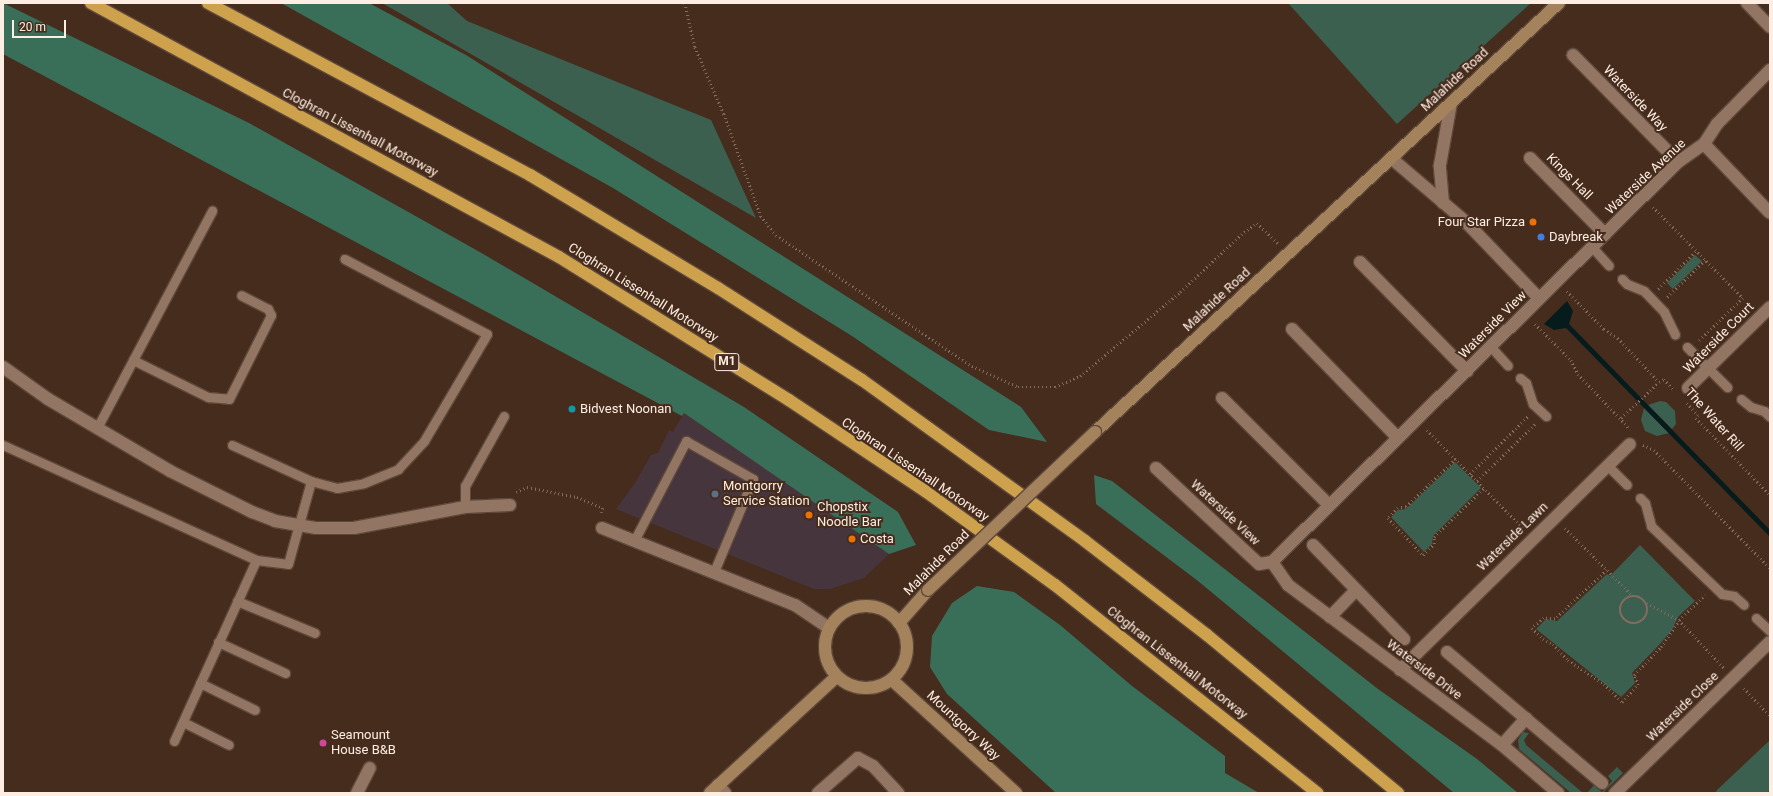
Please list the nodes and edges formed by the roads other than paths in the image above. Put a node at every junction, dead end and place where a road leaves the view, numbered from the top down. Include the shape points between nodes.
1 (91, 3) edge
2 (208, 3) edge
3 (1559, 3) edge
4 (1747, 3) edge
5 (1770, 27) edge
6 (1573, 55) dead end
7 (1770, 70) edge
8 (1451, 103) junction
9 (1704, 144) junction
10 (1391, 158) junction
11 (1530, 158) dead end
12 (1678, 162) junction
13 (1443, 203) junction
14 (212, 211) dead end
15 (1770, 213) edge
16 (1605, 234) junction
17 (1592, 247) junction
18 (345, 259) dead end
19 (1360, 262) dead end
20 (1609, 266) dead end
21 (1622, 279) dead end
22 (241, 295) dead end
23 (1539, 298) junction
24 (1770, 307) edge
25 (1292, 329) dead end
26 (1675, 335) dead end
27 (1491, 347) junction
28 (1688, 349) road end
29 (133, 360) junction
30 (1508, 366) dead end
31 (3, 367) edge
32 (1708, 368) junction
33 (1466, 371) junction
34 (1520, 378) dead end
35 (1727, 387) dead end
36 (1688, 388) dead end
37 (1222, 398) dead end
38 (1741, 399) dead end
39 (504, 416) dead end
40 (1545, 416) road end
41 (1770, 417) edge
42 (97, 428) junction
43 (1398, 438) junction
44 (1630, 444) dead end
45 (3, 445) edge
46 (232, 445) dead end
47 (1607, 465) junction
48 (1156, 468) dead end
49 (311, 481) junction
50 (1627, 485) dead end
51 (1640, 498) dead end
52 (510, 505) road end
53 (1329, 505) junction
54 (466, 507) junction
55 (299, 526) junction
56 (602, 528) road end
57 (634, 541) junction
58 (1313, 545) dead end
59 (256, 560) junction
60 (1272, 562) junction
61 (714, 572) junction
62 (1356, 590) junction
63 (238, 601) junction
64 (1744, 605) dead end
65 (1330, 617) junction
66 (1756, 618) dead end
67 (899, 623) junction
68 (829, 628) junction
69 (1770, 631) edge
70 (315, 633) dead end
71 (1404, 639) dead end
72 (218, 642) junction
73 (1770, 642) edge
74 (1447, 652) dead end
75 (1400, 670) junction
76 (285, 673) dead end
77 (836, 677) junction
78 (892, 680) junction
79 (200, 683) junction
80 (255, 710) dead end
81 (1526, 718) junction
82 (183, 722) junction
83 (174, 741) dead end
84 (229, 744) dead end
85 (1502, 745) junction
86 (370, 768) dead end
87 (1602, 783) dead end
88 (718, 790) edge
89 (357, 793) edge
90 (818, 793) edge
91 (898, 793) edge
92 (1016, 793) edge
93 (1317, 793) edge
94 (1398, 793) edge
95 (1558, 793) edge
96 (1615, 793) edge

1 - 93 highway, Cloghran Lissenhall Motorway / M1 via 559,257 789,400 1056,585
2 - 94 highway via 530,176 718,288 862,380 1086,541 1207,635
3 - 8 main road, Malahide Road
4 - 5 street
6 - 12 street, Waterside Way
7 - 9 street via 1717,124
8 - 10 main road, Malahide Road
8 - 13 street via 1440,172
9 - 12 street, Waterside Avenue
9 - 15 street
10 - 13 street
10 - 67 main road, Malahide Road, bridge via 1095,432 928,590
11 - 16 street, Kings Hall
12 - 16 street, Waterside Avenue
13 - 23 street via 1466,222
14 - 29 lane
16 - 17 street, Waterside Avenue
17 - 20 lane
17 - 23 street, Waterside Avenue
18 - 49 lane via 488,334 424,441 398,469 364,483 337,488
19 - 33 street, Waterside View
21 - 26 lane via 1650,297 1664,312
22 - 29 lane via 268,308 271,316 228,399 208,397
23 - 27 street, Waterside View
24 - 32 street, Waterside Court
25 - 43 street
27 - 30 lane
27 - 33 street, Waterside View
28 - 32 lane
29 - 42 lane
31 - 42 street via 48,399
32 - 35 lane
32 - 36 street, Waterside Court
33 - 43 street, Waterside View
34 - 40 lane via 1526,383 1537,407
37 - 53 street
38 - 41 lane via 1751,408 1764,411
39 - 54 lane via 465,486
42 - 55 street via 170,471 252,512
43 - 53 street, Waterside View
44 - 47 street, Waterside Lawn
45 - 59 lane
46 - 49 lane
47 - 50 lane
47 - 75 street, Waterside Lawn
48 - 60 street, Waterside View via 1259,564
49 - 55 lane
51 - 64 lane via 1645,503 1651,526 1722,594 1734,596
52 - 54 street
53 - 60 street, Waterside View
54 - 55 street via 354,528
55 - 59 lane via 288,564
56 - 57 street
57 - 61 street
57 - 61 lane via 686,441 753,478
58 - 62 street, Waterside Drive
59 - 63 lane
60 - 65 street, Waterside Drive via 1288,585
61 - 68 street via 795,605
62 - 65 street
62 - 71 street, Waterside Drive
63 - 70 lane
63 - 72 lane
65 - 75 street, Waterside Drive
66 - 69 lane
67 - 68 main road via 880,608 857,607 836,618
67 - 78 main road via 905,634 906,659
68 - 77 main road via 825,640 825,653
72 - 76 lane
72 - 79 lane
73 - 96 street, Waterside Close
74 - 81 street, Waterside Drive
75 - 85 street, Waterside Drive
77 - 78 main road via 852,686 870,689
77 - 88 main road
78 - 92 main road, Mountgorry Way
79 - 80 lane
79 - 82 lane
81 - 85 street
81 - 87 street, Waterside Drive
82 - 83 lane
82 - 84 lane
85 - 95 street, Waterside Drive
86 - 89 street
90 - 91 street via 858,758 873,766

